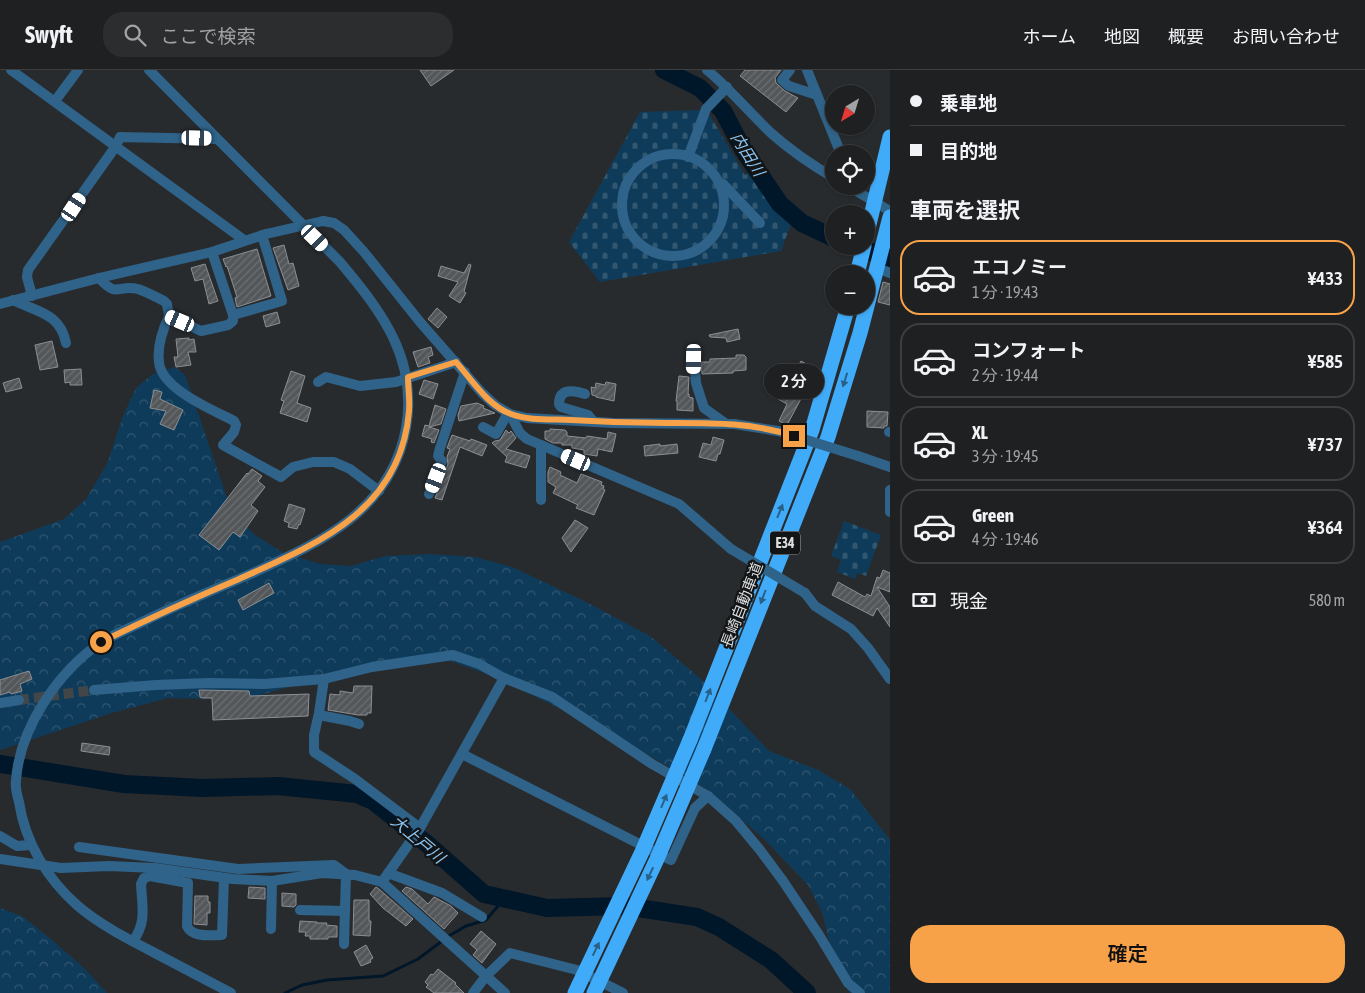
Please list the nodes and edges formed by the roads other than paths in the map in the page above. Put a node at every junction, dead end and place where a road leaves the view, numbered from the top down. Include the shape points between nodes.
1 (11, 70) edge
2 (78, 70) edge
3 (149, 70) edge
4 (707, 70) edge
5 (790, 70) edge
6 (807, 70) edge
7 (724, 89) junction
8 (817, 95) junction
9 (55, 101) junction
10 (890, 137) edge
11 (216, 139) junction
12 (837, 145) edge
13 (116, 146) junction
14 (688, 157) junction
15 (825, 173) edge
16 (715, 175) junction
17 (864, 195) edge
18 (874, 205) edge
19 (890, 212) edge
20 (890, 217) edge
21 (760, 223) dead end
22 (264, 235) junction
23 (244, 240) junction
24 (212, 252) junction
25 (99, 278) junction
26 (32, 296) junction
27 (13, 300) junction
28 (0, 304) edge
29 (233, 315) junction
30 (846, 315) edge
31 (168, 316) junction
32 (66, 343) dead end
33 (694, 359) dead end
34 (456, 362) junction
35 (465, 372) junction
36 (408, 377) junction
37 (318, 382) dead end
38 (585, 394) dead end
39 (509, 413) junction
40 (594, 422) junction
41 (725, 424) junction
42 (483, 427) dead end
43 (540, 445) junction
44 (890, 467) edge
45 (379, 490) junction
46 (890, 490) edge
47 (429, 494) dead end
48 (541, 500) dead end
49 (890, 512) edge
50 (504, 678) junction
51 (324, 679) junction
52 (890, 679) edge
53 (94, 690) tunnel mouth
54 (19, 700) tunnel mouth
55 (0, 704) edge
56 (319, 716) junction
57 (359, 724) dead end
58 (462, 754) junction
59 (708, 796) junction
60 (420, 828) junction
61 (0, 836) edge
62 (31, 845) junction
63 (78, 847) dead end
64 (0, 859) edge
65 (43, 866) junction
66 (346, 874) junction
67 (224, 878) junction
68 (385, 878) junction
69 (272, 881) junction
70 (300, 910) dead end
71 (346, 911) junction
72 (482, 917) dead end
73 (271, 929) dead end
74 (132, 941) junction
75 (344, 944) dead end
76 (486, 976) junction
77 (231, 993) edge
78 (473, 993) edge
79 (505, 993) edge
80 (575, 993) edge
81 (594, 993) edge
82 (624, 993) edge
83 (860, 993) edge

1 - 9 street
2 - 9 street
3 - 11 street
4 - 7 street
5 - 8 street via 782,80 789,86
6 - 8 street
7 - 14 street via 706,109
7 - 15 street via 771,133
8 - 12 street
9 - 13 street
10 - 18 highway, bridge
11 - 13 street via 120,137
11 - 36 street via 362,288 382,314 396,341
13 - 23 street
13 - 26 street via 28,270
14 - 16 street via 703,162
14 - 16 street via 671,152 663,154 636,169 630,177 620,207 621,214 636,243 644,249 675,258 711,242 726,204
16 - 21 street
17 - 19 street
20 -> 81 highway, 長崎自動車道 / E34, bridge via 860,334 828,437 704,749
22 - 23 street
22 - 29 street via 282,300
22 - 34 street, bridge via 323,222 334,223 348,235
23 - 24 street
24 - 25 street
24 - 29 street
25 - 26 street
25 - 31 street via 111,289 138,289 164,301
26 - 27 street
27 - 28 street
27 - 32 street via 50,316 63,331
29 - 31 street via 228,325 200,331
80 -> 30 highway, 長崎自動車道 / E34, bridge via 642,852 690,740 812,430
31 - 45 street via 159,349 161,370 180,391 234,421 234,432 224,444 281,477 293,467 313,462 334,462 350,469
33 - 41 street via 696,383 704,408
34 - 35 street
34 - 36 street
35 - 39 street via 495,405
35 - 47 street via 440,448 438,456 442,461
36 - 37 street via 396,382 360,386 326,377
36 - 45 street via 409,411 402,448
38 - 40 street via 571,390 564,392 560,394 559,404 588,414
39 - 40 street via 527,418
39 - 42 street via 496,434
39 - 43 street via 520,432
40 - 41 street
41 - 44 street, bridge via 778,431
43 - 48 street
43 - 52 street, bridge via 679,504 731,548 805,593 816,606 851,629
45 - 62 street via 362,510 330,535 101,642 63,677 37,713 22,746 15,782 21,817
46 - 49 street
50 - 51 street via 453,655 372,667
50 - 58 street
50 - 59 street via 552,697 652,764
51 - 53 street
51 - 56 street
54 - 55 street
56 - 57 street
56 - 60 street via 314,752
58 - 59 street via 671,860 695,808
58 - 60 street
59 - 83 street via 736,821 784,881 848,983
60 - 68 street
61 - 62 street via 17,846
62 - 65 street
63 - 66 street via 238,869 334,865
64 - 65 street
65 - 67 street via 155,868
65 - 74 street via 79,907
66 - 68 street
66 - 69 street via 322,873
66 - 71 street
67 - 69 street
67 - 74 street via 222,935 189,931 188,882 150,876 141,884 143,924
68 - 72 street via 442,893
68 - 76 street via 439,934
69 - 73 street
70 - 71 street
71 - 75 street
74 - 77 street
76 - 78 street
76 - 79 street
76 - 82 street via 510,953 577,970

